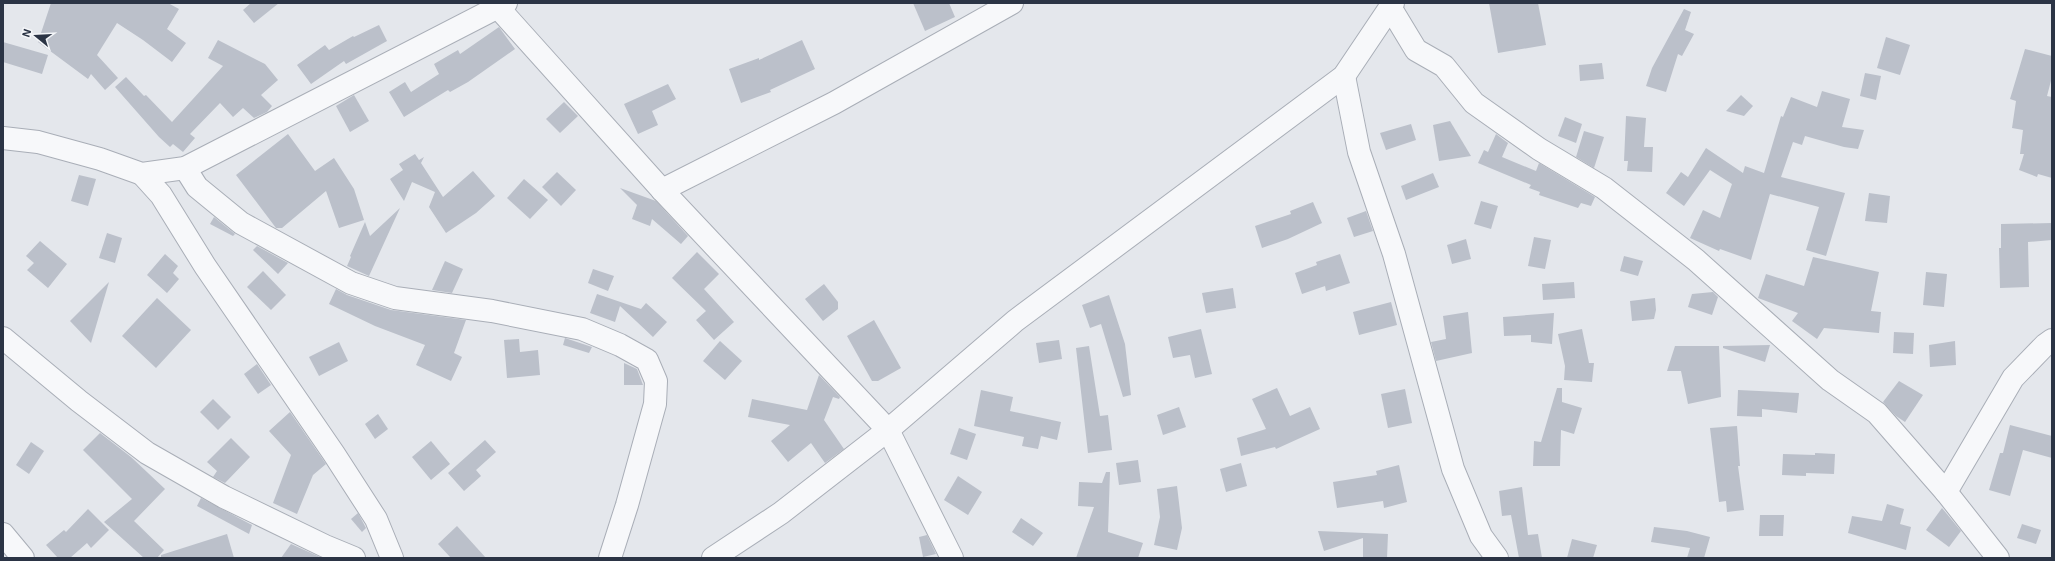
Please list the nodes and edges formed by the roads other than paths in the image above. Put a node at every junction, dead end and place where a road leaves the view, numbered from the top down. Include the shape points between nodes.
1 (1012, 3) edge
2 (499, 5) edge
3 (1392, 5) edge
4 (1344, 76) junction
5 (3, 138) edge
6 (185, 168) junction
7 (142, 174) junction
8 (662, 190) junction
9 (3, 338) edge
10 (2052, 340) edge
11 (888, 430) junction
12 (1946, 492) junction
13 (3, 534) edge
14 (721, 556) edge
15 (23, 558) edge
16 (354, 558) edge
17 (392, 558) edge
18 (610, 558) edge
19 (952, 558) edge
20 (1497, 558) edge
21 (1998, 558) edge

1 - 8 street via 834,103
2 - 6 street
2 - 8 street
3 - 4 street
3 - 12 street via 1416,50 1444,66 1474,103 1539,148 1604,188 1696,260 1830,380 1877,413
4 - 11 street via 1015,321
4 - 20 street via 1360,152 1394,254 1453,469 1481,536
5 - 7 street via 38,142
6 - 7 street
6 - 18 street via 197,187 241,223 351,283 395,298 492,311 582,329 647,360 656,381 655,404
7 - 17 street via 161,195 376,518
8 - 11 street
9 - 16 street via 147,453 224,497
10 - 12 street via 2013,378
11 - 14 street
11 - 19 street
12 - 21 street
13 - 15 street

